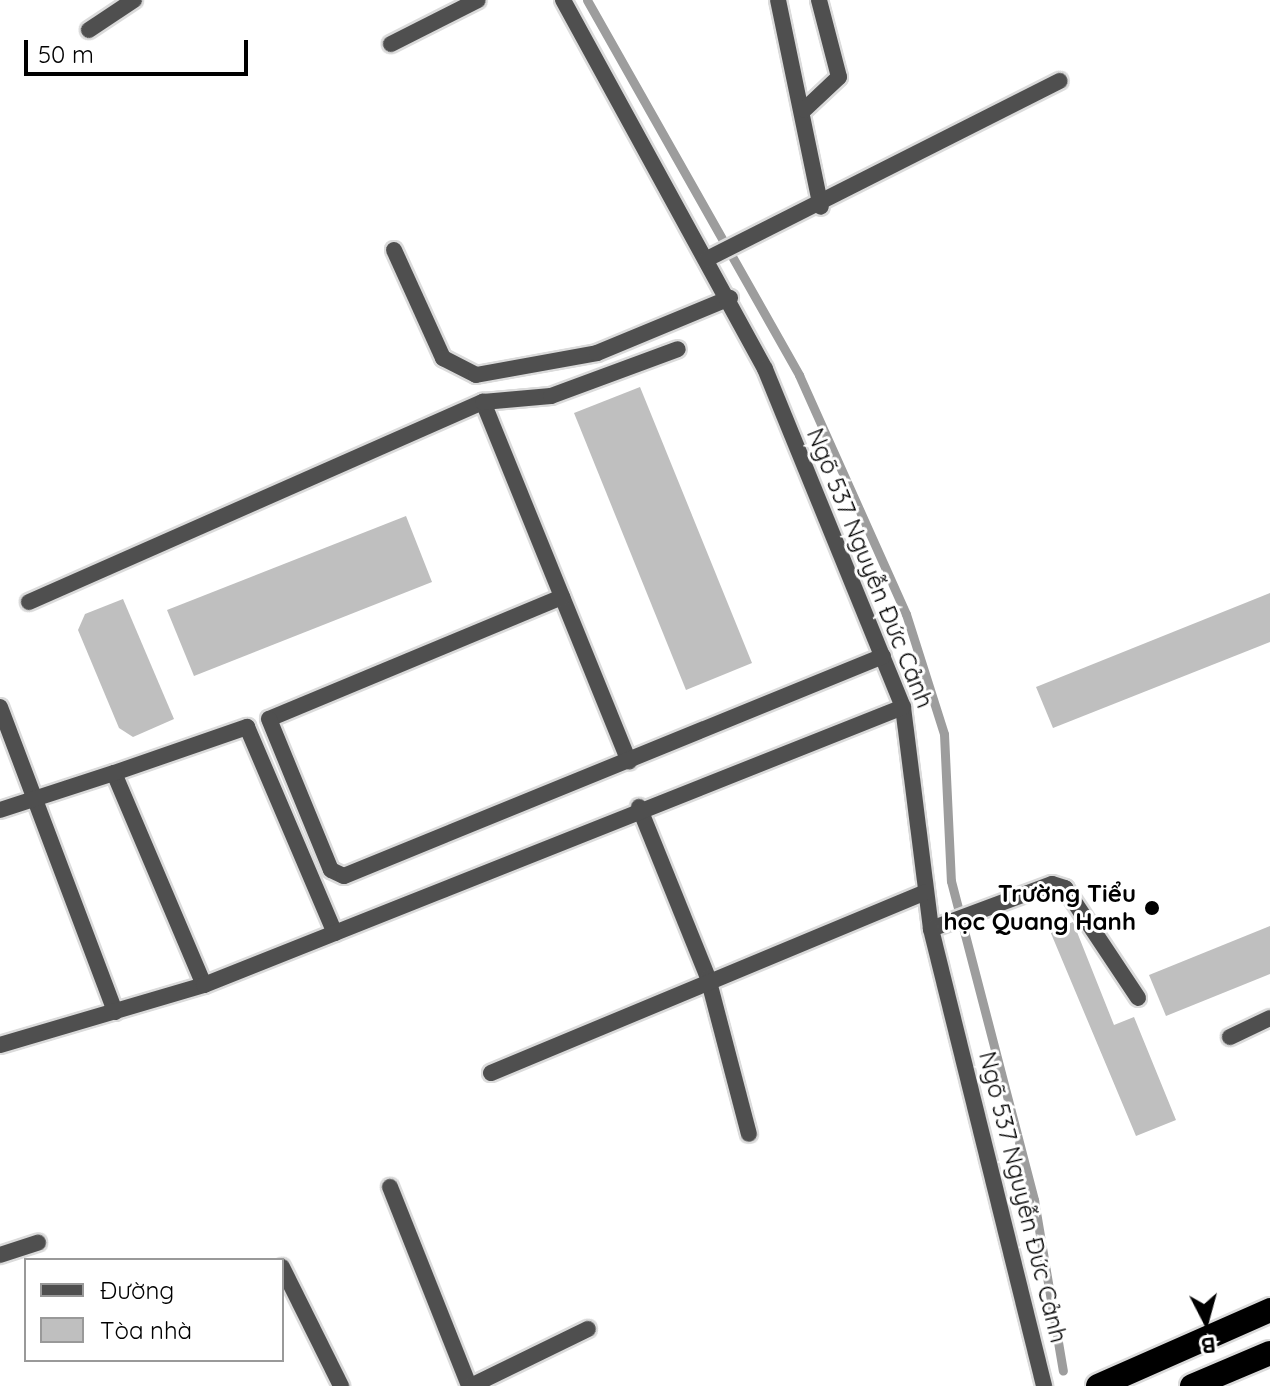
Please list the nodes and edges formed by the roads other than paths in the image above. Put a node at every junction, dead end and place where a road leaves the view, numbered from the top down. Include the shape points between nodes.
1 (134, 0) edge
2 (478, 0) edge
3 (563, 0) edge
4 (778, 0) edge
5 (819, 0) edge
6 (89, 30) dead end
7 (391, 44) dead end
8 (1060, 81) dead end
9 (804, 110) junction
10 (821, 207) junction
11 (394, 250) dead end
12 (712, 257) junction
13 (730, 298) junction
14 (678, 349) dead end
15 (483, 402) junction
16 (562, 597) junction
17 (29, 602) dead end
18 (883, 656) junction
19 (0, 707) edge
20 (903, 707) junction
21 (629, 761) junction
22 (114, 773) junction
23 (35, 799) junction
24 (639, 807) junction
25 (0, 810) edge
26 (925, 892) junction
27 (931, 929) junction
28 (335, 933) junction
29 (708, 978) junction
30 (204, 985) junction
31 (1138, 998) dead end
32 (115, 1012) junction
33 (1270, 1018) edge
34 (1230, 1037) dead end
35 (0, 1045) edge
36 (491, 1073) dead end
37 (749, 1134) dead end
38 (390, 1187) dead end
39 (38, 1243) dead end
40 (0, 1255) edge
41 (284, 1271) edge
42 (1270, 1310) edge
43 (588, 1329) dead end
44 (1270, 1353) edge
45 (341, 1386) edge
46 (470, 1386) edge
47 (1044, 1386) edge
48 (1098, 1386) edge
49 (1192, 1386) edge

1 - 6 street
2 - 7 street
3 - 12 street, Ngõ 537 Nguyễn Đức Cảnh
4 - 9 street
5 - 9 street via 839,77
8 - 10 street
9 - 10 street
10 - 12 street
11 - 13 street via 443,358 476,375 597,353
12 - 13 street, Ngõ 537 Nguyễn Đức Cảnh
13 - 18 street, Ngõ 537 Nguyễn Đức Cảnh
14 - 15 street via 551,396
15 - 16 street
15 - 17 street
16 - 21 street
16 - 21 street via 268,722 338,876
18 - 20 street, Ngõ 537 Nguyễn Đức Cảnh
18 - 21 street
19 - 23 street
20 - 24 street
20 - 26 street, Ngõ 537 Nguyễn Đức Cảnh
22 - 23 street
22 - 28 street via 247,727
22 - 30 street
23 - 25 street
23 - 32 street
24 - 28 street
24 - 29 street
26 - 27 street, Ngõ 537 Nguyễn Đức Cảnh
26 - 29 street
27 - 31 street via 1052,884 1065,888
27 - 47 street, Ngõ 537 Nguyễn Đức Cảnh
28 - 30 street
29 - 36 street
29 - 37 street
30 - 32 street
32 - 35 street
33 - 34 street
38 - 46 street
39 - 40 street
41 - 45 street
42 - 48 highway
43 - 46 street
44 - 49 highway

